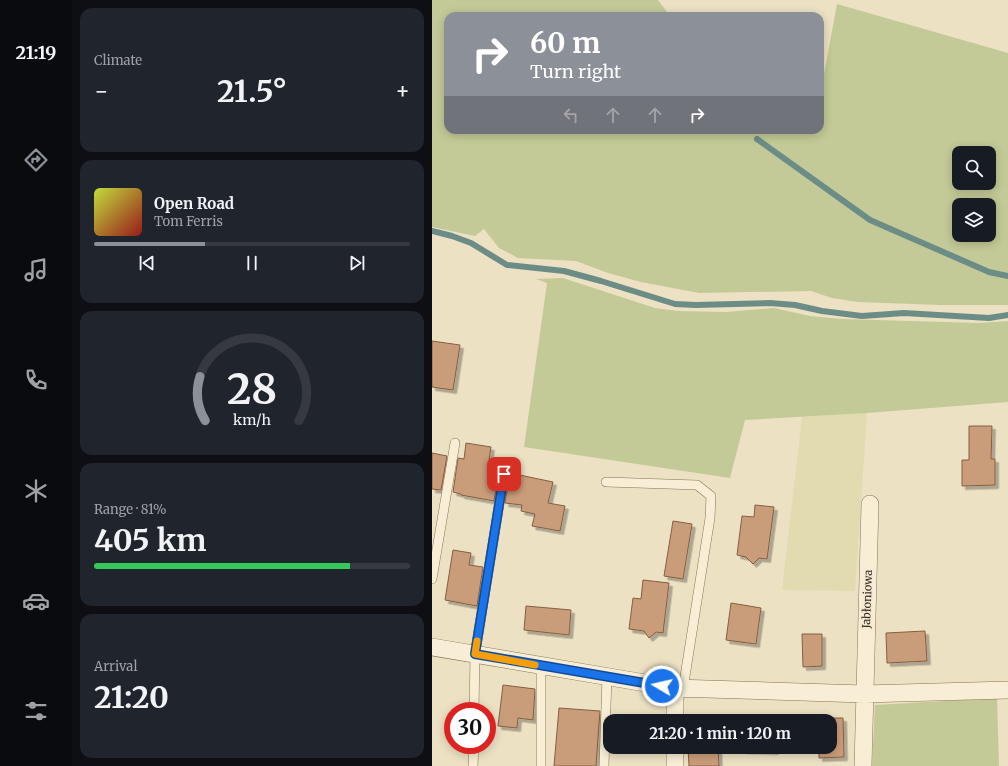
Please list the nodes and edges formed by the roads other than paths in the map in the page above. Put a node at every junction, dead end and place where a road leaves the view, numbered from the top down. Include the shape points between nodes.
1 (455, 443) dead end
2 (504, 474) dead end
3 (606, 482) dead end
4 (870, 504) dead end
5 (432, 579) edge
6 (432, 647) edge
7 (475, 654) junction
8 (541, 666) junction
9 (607, 677) junction
10 (679, 688) junction
11 (1008, 690) edge
12 (864, 694) junction
13 (474, 702) edge
14 (676, 714) edge
15 (474, 754) edge
16 (675, 754) edge
17 (473, 766) edge
18 (541, 766) edge
19 (604, 766) edge
20 (675, 766) edge
21 (863, 766) edge

1 - 5 lane
2 - 7 lane
3 - 10 lane via 697,485 711,496 710,518
4 - 12 street, Jabłoniowa
6 - 7 street
7 - 8 street
7 - 13 lane
8 - 9 street
8 - 18 lane
9 - 10 street
9 - 19 lane
10 - 12 street
10 - 14 street
11 - 12 street
12 - 21 street, Jabłoniowa
15 - 17 lane
16 - 20 street

